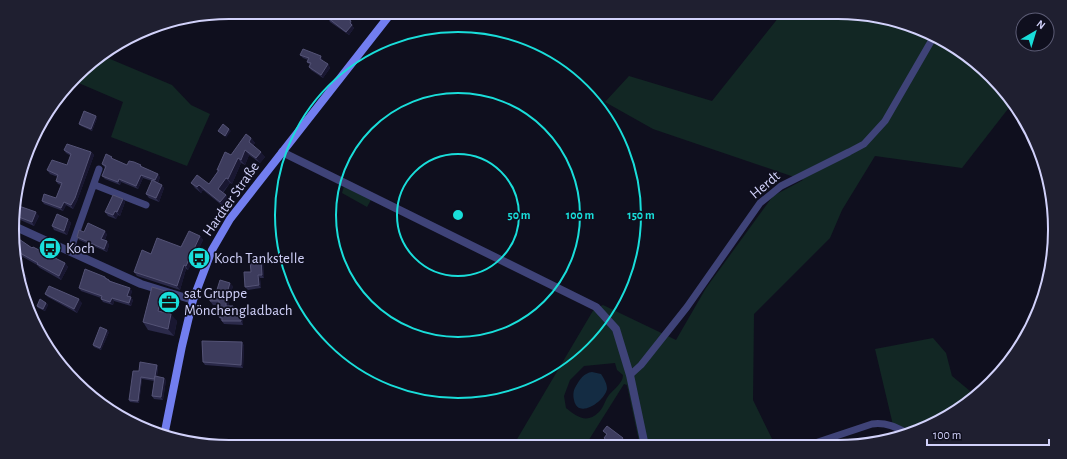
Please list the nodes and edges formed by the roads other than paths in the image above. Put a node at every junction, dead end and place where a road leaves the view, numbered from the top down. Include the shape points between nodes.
1 (386, 19) edge
2 (931, 41) edge
3 (282, 152) junction
4 (99, 169) dead end
5 (94, 185) junction
6 (146, 205) dead end
7 (19, 228) edge
8 (70, 251) junction
9 (193, 300) junction
10 (630, 375) junction
11 (165, 430) edge
12 (902, 430) edge
13 (644, 440) edge
14 (824, 440) edge

1 - 3 main road, Hardter Straße
2 - 10 street, Herdt via 885,121 864,144 781,186 760,203 687,307 641,365
3 - 9 main road, Hardter Straße via 230,219 212,250
3 - 10 street via 596,307 616,329
4 - 5 street
5 - 6 street
5 - 8 street
7 - 8 street
8 - 9 street via 141,284
9 - 11 main road, Hardter Straße
10 - 13 street
12 - 14 street via 881,422

